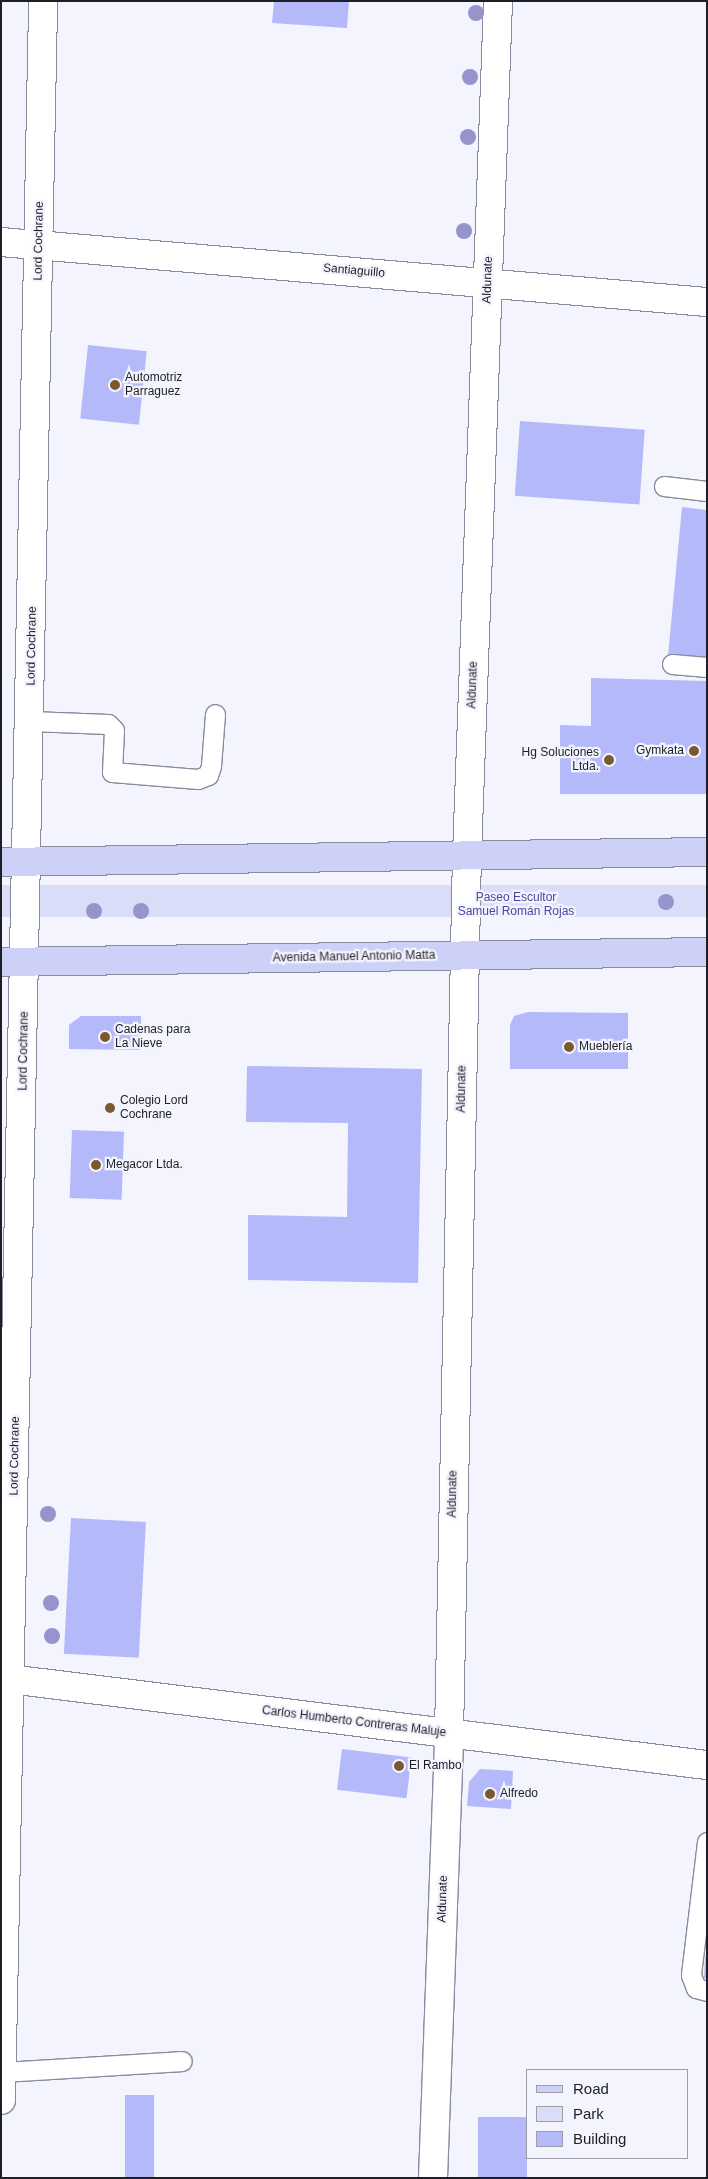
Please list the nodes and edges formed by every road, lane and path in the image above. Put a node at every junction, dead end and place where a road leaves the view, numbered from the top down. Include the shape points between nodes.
1 (43, 1) edge
2 (498, 1) edge
3 (1, 242) edge
4 (39, 245) junction
5 (488, 282) junction
6 (707, 302) edge
7 (664, 486) dead end
8 (707, 491) edge
9 (672, 664) dead end
10 (707, 667) edge
11 (215, 714) dead end
12 (30, 721) junction
13 (707, 852) edge
14 (467, 855) junction
15 (14, 861) edge
16 (707, 952) edge
17 (464, 956) junction
18 (13, 962) edge
19 (6, 1678) edge
20 (448, 1734) junction
21 (707, 1765) edge
22 (707, 1842) edge
23 (707, 1991) edge
24 (182, 2061) dead end
25 (2, 2072) edge
26 (1, 2100) edge
27 (433, 2178) edge

1 - 4 street, Lord Cochrane
2 - 5 street, Aldunate
3 - 4 street, Santiaguillo
4 - 5 street, Santiaguillo
4 - 12 street, Lord Cochrane
5 - 6 street, Santiaguillo
5 - 14 street, Aldunate
7 - 8 lane
9 - 10 lane
11 - 12 lane via 211,766 208,775 198,779 112,772 114,730 108,724
12 - 15 street, Lord Cochrane
13 - 14 main road
14 - 15 main road
14 - 17 street, Aldunate
15 - 18 street, Lord Cochrane
16 - 17 main road, Avenida Manuel Antonio Matta
17 - 18 main road, Avenida Manuel Antonio Matta
17 - 20 street, Aldunate
18 - 19 street, Lord Cochrane
19 - 20 street, Carlos Humberto Contreras Maluje
19 - 25 street, Lord Cochrane
20 - 21 street, Carlos Humberto Contreras Maluje
20 - 27 street, Aldunate
22 - 23 lane via 691,1975 696,1988
24 - 25 lane
25 - 26 street, Lord Cochrane

